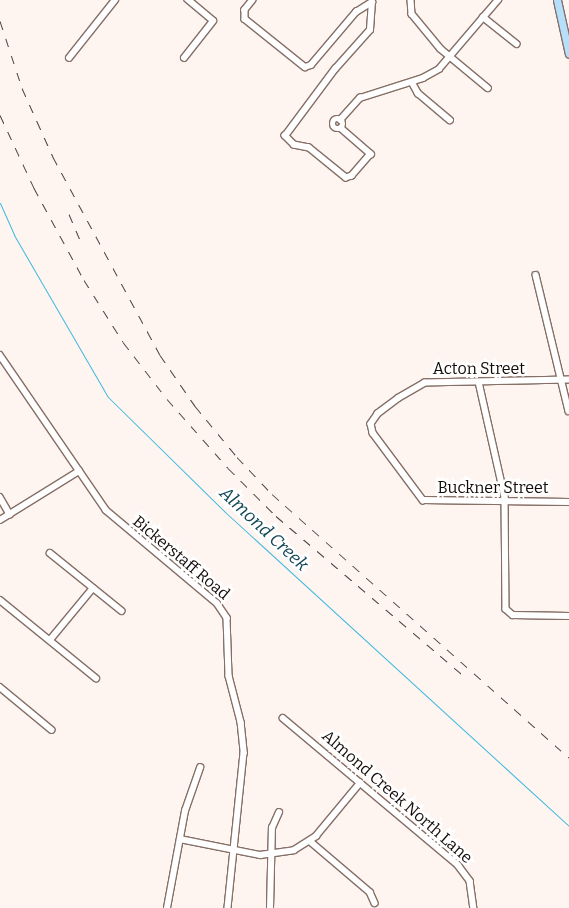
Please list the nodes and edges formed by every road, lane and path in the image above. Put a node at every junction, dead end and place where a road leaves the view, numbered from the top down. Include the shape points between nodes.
1 (115, 0) edge
2 (253, 0) edge
3 (411, 0) edge
4 (498, 0) edge
5 (557, 0) edge
6 (192, 1) edge
7 (372, 2) edge
8 (483, 17) junction
9 (517, 44) dead end
10 (569, 54) edge
11 (451, 57) junction
12 (69, 58) dead end
13 (184, 58) dead end
14 (412, 82) junction
15 (488, 88) dead end
16 (450, 120) dead end
17 (536, 275) dead end
18 (0, 355) edge
19 (566, 380) edge
20 (479, 382) junction
21 (569, 411) edge
22 (372, 421) joint
23 (79, 471) junction
24 (0, 497) edge
25 (505, 502) junction
26 (569, 502) edge
27 (10, 514) junction
28 (0, 520) edge
29 (50, 553) dead end
30 (93, 588) junction
31 (0, 600) edge
32 (122, 612) dead end
33 (569, 616) edge
34 (50, 640) junction
35 (96, 678) dead end
36 (0, 687) edge
37 (283, 718) dead end
38 (52, 730) dead end
39 (200, 768) dead end
40 (360, 783) junction
41 (279, 812) dead end
42 (180, 839) junction
43 (310, 841) junction
44 (234, 850) junction
45 (271, 854) junction
46 (375, 903) dead end
47 (167, 908) edge
48 (228, 908) edge
49 (270, 908) edge
50 (474, 908) edge

1 - 12 street
2 - 7 street via 244,14 248,22 305,66 311,65 356,12
3 - 11 street via 414,18
4 - 8 street
5 - 10 main road
6 - 13 street via 213,21
7 - 14 street via 370,30 285,136 294,145 309,148 346,178 352,176 371,154 341,128 336,129 332,125 335,120 340,120 360,98
8 - 9 street
8 - 11 street
11 - 14 street via 431,74
11 - 15 street
14 - 16 street via 418,93
17 - 19 street
18 - 23 street, Bickerstaff Road
19 - 20 street, Acton Street
19 - 21 street
20 - 22 street, Acton Street via 420,384
20 - 25 street
22 - 25 street, Buckner Street via 373,433 423,500
23 - 27 street
23 - 44 street, Bickerstaff Road via 114,518 217,602 227,618 229,676 241,722 244,753
24 - 27 street
25 - 26 street, Buckner Street
25 - 33 street via 505,604 508,612 520,616
27 - 28 street
29 - 30 street
30 - 32 street
30 - 34 street
31 - 34 street
34 - 35 street
36 - 38 street
37 - 40 street, Almond Creek North Lane
39 - 42 street via 185,811
40 - 43 street
40 - 50 street, Almond Creek North Lane via 458,865 470,881
41 - 45 street via 272,828
42 - 44 street
42 - 47 street
43 - 45 street via 294,850
43 - 46 street via 370,892
44 - 45 street
44 - 48 street, Bickerstaff Road
45 - 49 street

